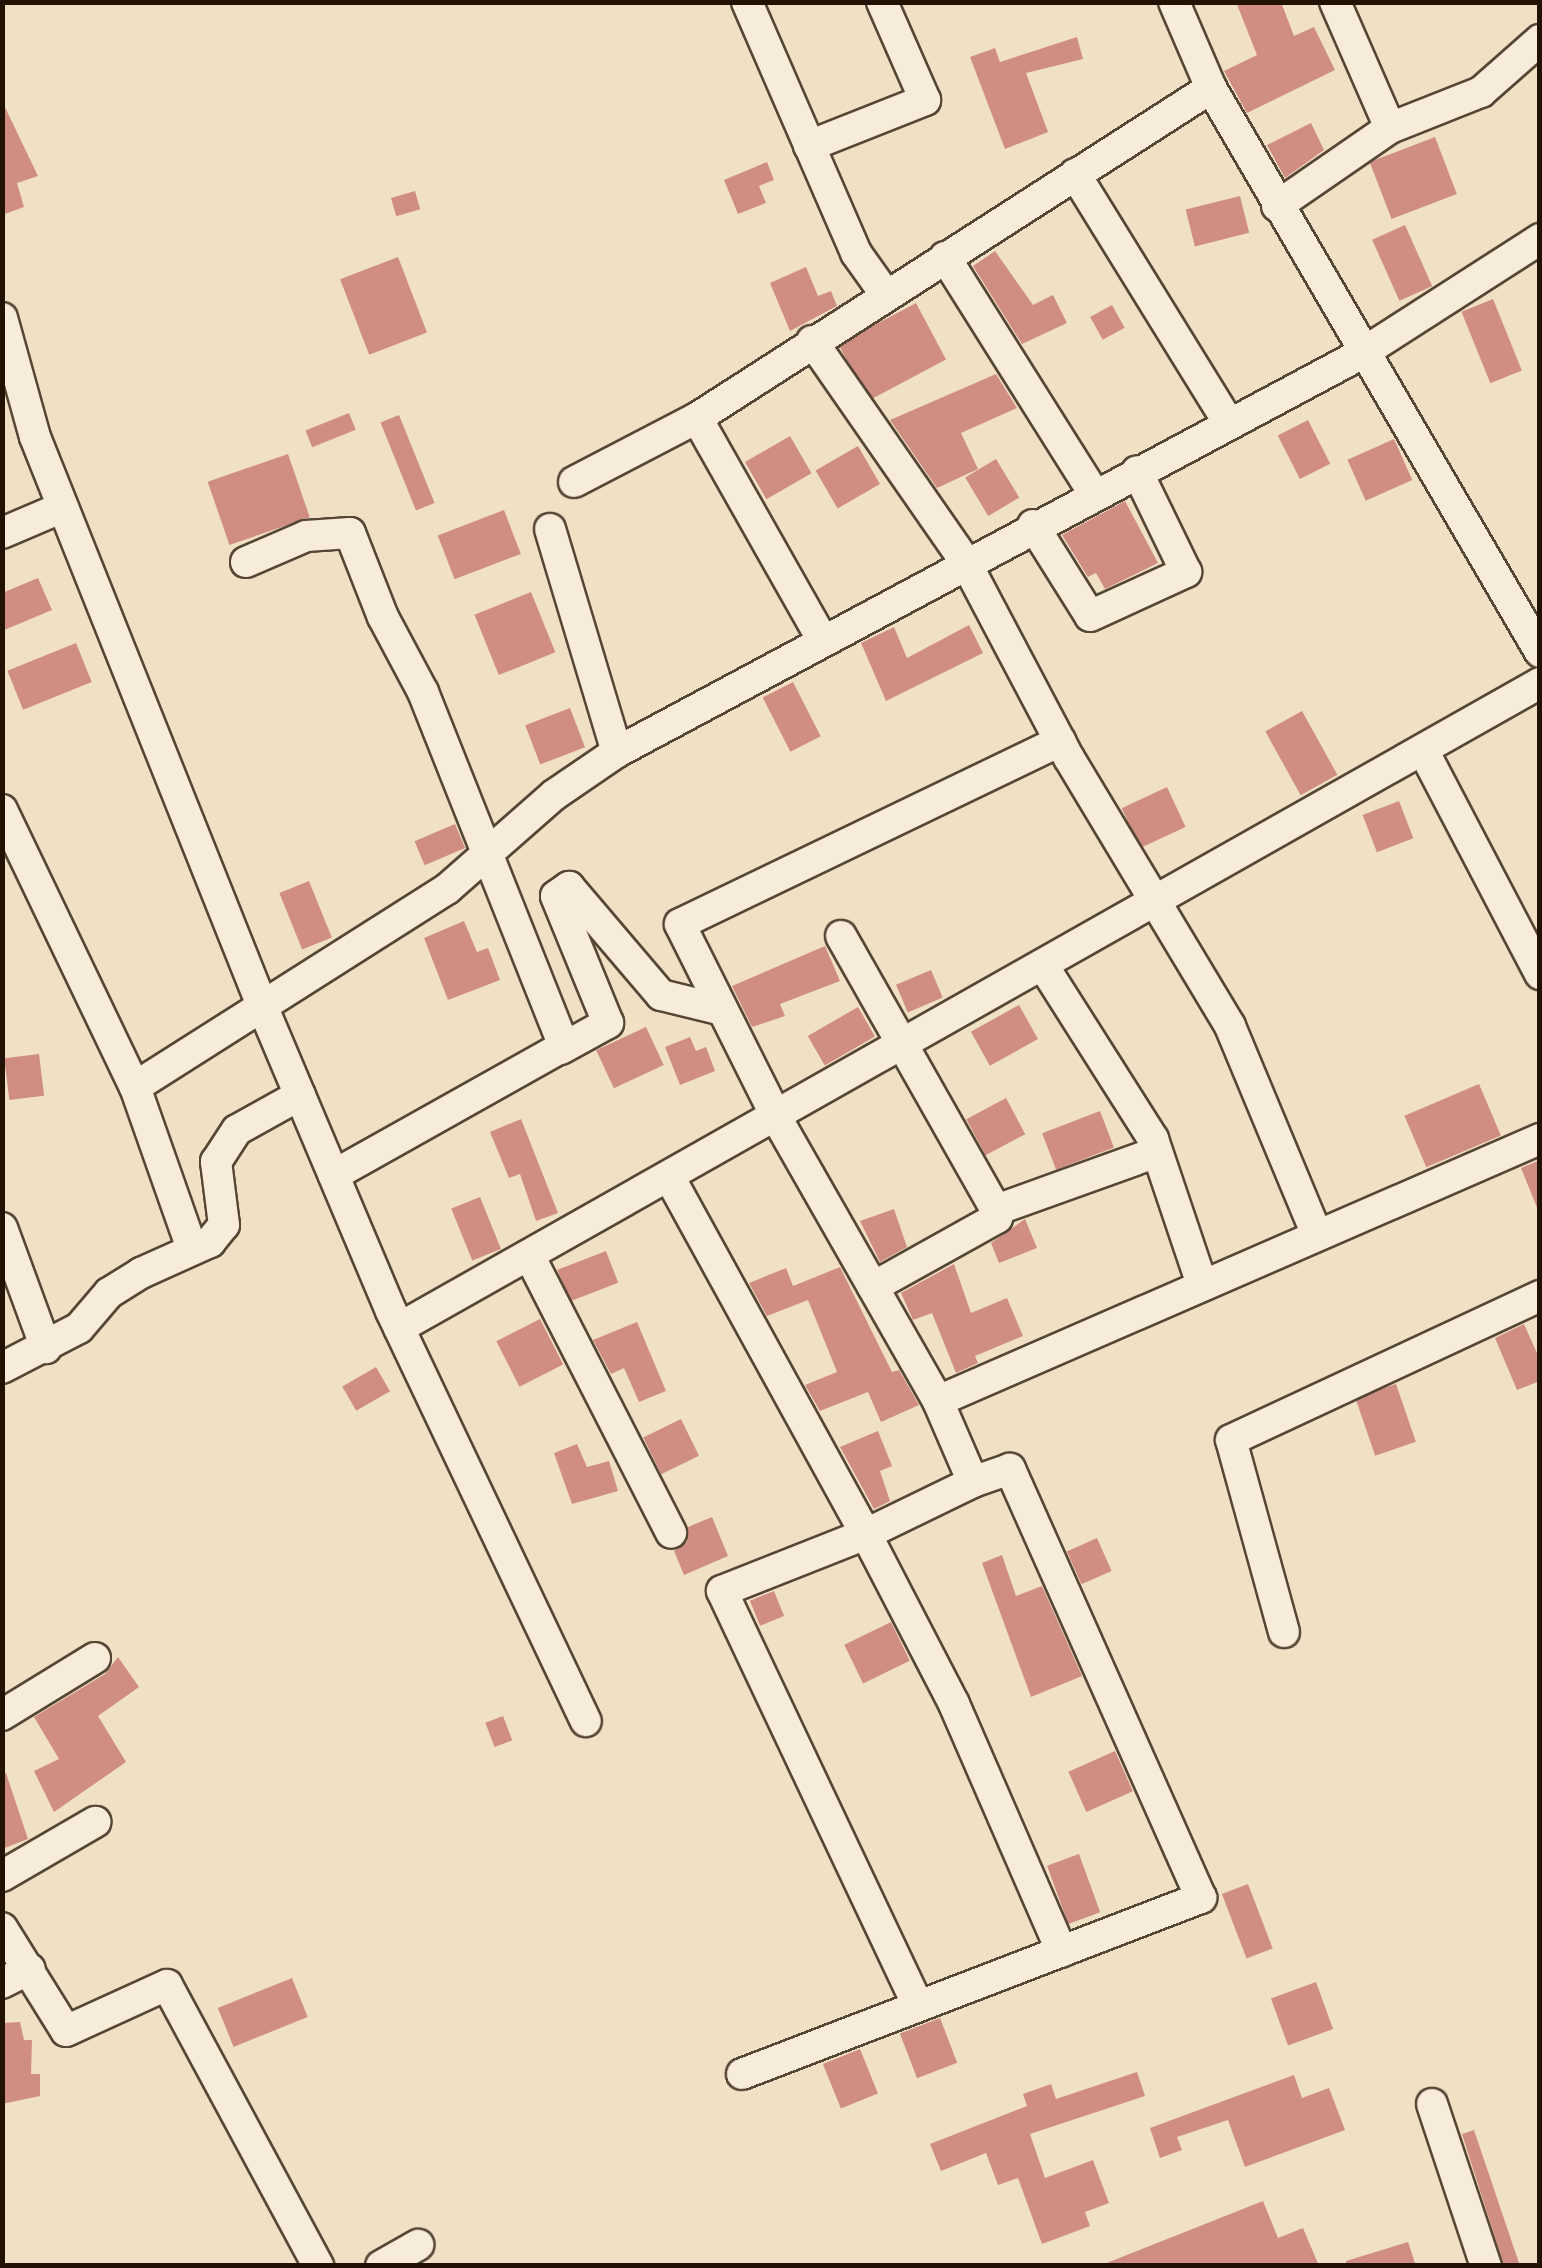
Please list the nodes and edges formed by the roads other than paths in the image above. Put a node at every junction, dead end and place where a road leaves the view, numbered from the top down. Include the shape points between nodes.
1 (747, 2) edge
2 (882, 2) edge
3 (1174, 2) edge
4 (1335, 2) edge
5 (1540, 40) edge
6 (1210, 88) junction
7 (1390, 128) junction
8 (809, 146) junction
9 (1075, 174) junction
10 (1277, 206) junction
11 (1540, 239) edge
12 (945, 257) junction
13 (886, 295) junction
14 (2, 318) edge
15 (812, 342) junction
16 (1360, 354) junction
17 (697, 418) junction
18 (1229, 423) junction
19 (1137, 471) junction
20 (574, 482) dead end
21 (1094, 494) junction
22 (63, 508) junction
23 (1034, 525) junction
24 (550, 529) dead end
25 (2, 534) edge
26 (966, 561) junction
27 (246, 562) dead end
28 (822, 639) junction
29 (1540, 652) edge
30 (1540, 683) edge
31 (1060, 741) junction
32 (1422, 750) junction
33 (616, 752) junction
34 (2, 810) edge
35 (489, 852) junction
36 (1158, 902) junction
37 (841, 936) dead end
38 (1044, 967) junction
39 (1540, 974) edge
40 (263, 1008) junction
41 (722, 1010) junction
42 (561, 1049) junction
43 (900, 1049) junction
44 (135, 1087) junction
45 (300, 1095) junction
46 (778, 1120) junction
47 (1540, 1138) edge
48 (1158, 1152) junction
49 (334, 1174) junction
50 (671, 1180) junction
51 (996, 1210) junction
52 (2, 1228) edge
53 (1316, 1235) junction
54 (192, 1249) junction
55 (529, 1255) junction
56 (1202, 1285) junction
57 (873, 1286) junction
58 (1540, 1296) edge
59 (400, 1328) junction
60 (46, 1348) junction
61 (2, 1368) edge
62 (938, 1401) junction
63 (973, 1482) junction
64 (671, 1533) dead end
65 (866, 1534) junction
66 (1284, 1632) dead end
67 (95, 1658) dead end
68 (2, 1715) edge
69 (586, 1721) dead end
70 (95, 1822) dead end
71 (2, 1876) edge
72 (2, 1928) edge
73 (1062, 1952) junction
74 (30, 1968) junction
75 (2, 1984) edge
76 (918, 2006) junction
77 (742, 2074) dead end
78 (1432, 2104) dead end
79 (418, 2246) dead end
80 (318, 2266) edge
81 (381, 2266) edge
82 (1486, 2266) edge

1 - 8 street
2 - 8 street via 925,100
3 - 6 street
4 - 7 street
5 - 7 street via 1481,92
6 - 9 street
6 - 10 street
7 - 10 street
8 - 13 street via 856,253
9 - 12 street
9 - 18 street
10 - 16 street
11 - 16 street
12 - 13 street
12 - 21 street
13 - 15 street
14 - 22 street
15 - 17 street
15 - 26 street
16 - 18 street
16 - 29 street
17 - 20 street
17 - 28 street
18 - 19 street
19 - 21 street
19 - 23 street via 1186,572 1090,616
21 - 23 street
22 - 25 street
22 - 40 street
23 - 26 street
24 - 33 street
26 - 28 street
26 - 31 street
27 - 35 street via 306,536 350,533
28 - 33 street
30 - 32 street
31 - 36 street
31 - 41 street via 680,924
32 - 36 street
32 - 39 street
33 - 35 street
34 - 44 street
35 - 40 street via 447,889
35 - 42 street via 555,1015
36 - 38 street
36 - 53 street via 1230,1026
37 - 43 street
38 - 43 street
38 - 48 street
40 - 44 street
40 - 45 street
41 - 42 street via 660,996 569,887 556,896 608,1023
41 - 46 street
42 - 49 street
43 - 46 street
43 - 51 street
44 - 54 street
45 - 49 street
45 - 54 street via 237,1130 216,1162 224,1225 210,1242
46 - 50 street
46 - 57 street
47 - 53 street
48 - 51 street
48 - 56 street
49 - 59 street
50 - 55 street
50 - 65 street
51 - 57 street via 996,1218
52 - 60 street
53 - 56 street
54 - 60 street via 110,1293 79,1328
55 - 59 street
55 - 64 street
56 - 62 street
57 - 62 street
58 - 66 street via 1231,1440
59 - 69 street
60 - 61 street
62 - 63 street
63 - 65 street
63 - 73 street via 1010,1469 1202,1898
65 - 73 street via 954,1704
65 - 76 street via 722,1591
67 - 68 street
70 - 71 street
72 - 74 street
73 - 76 street
74 - 75 street
74 - 80 street via 66,2031 167,1985
76 - 77 street
78 - 82 street
79 - 81 street

